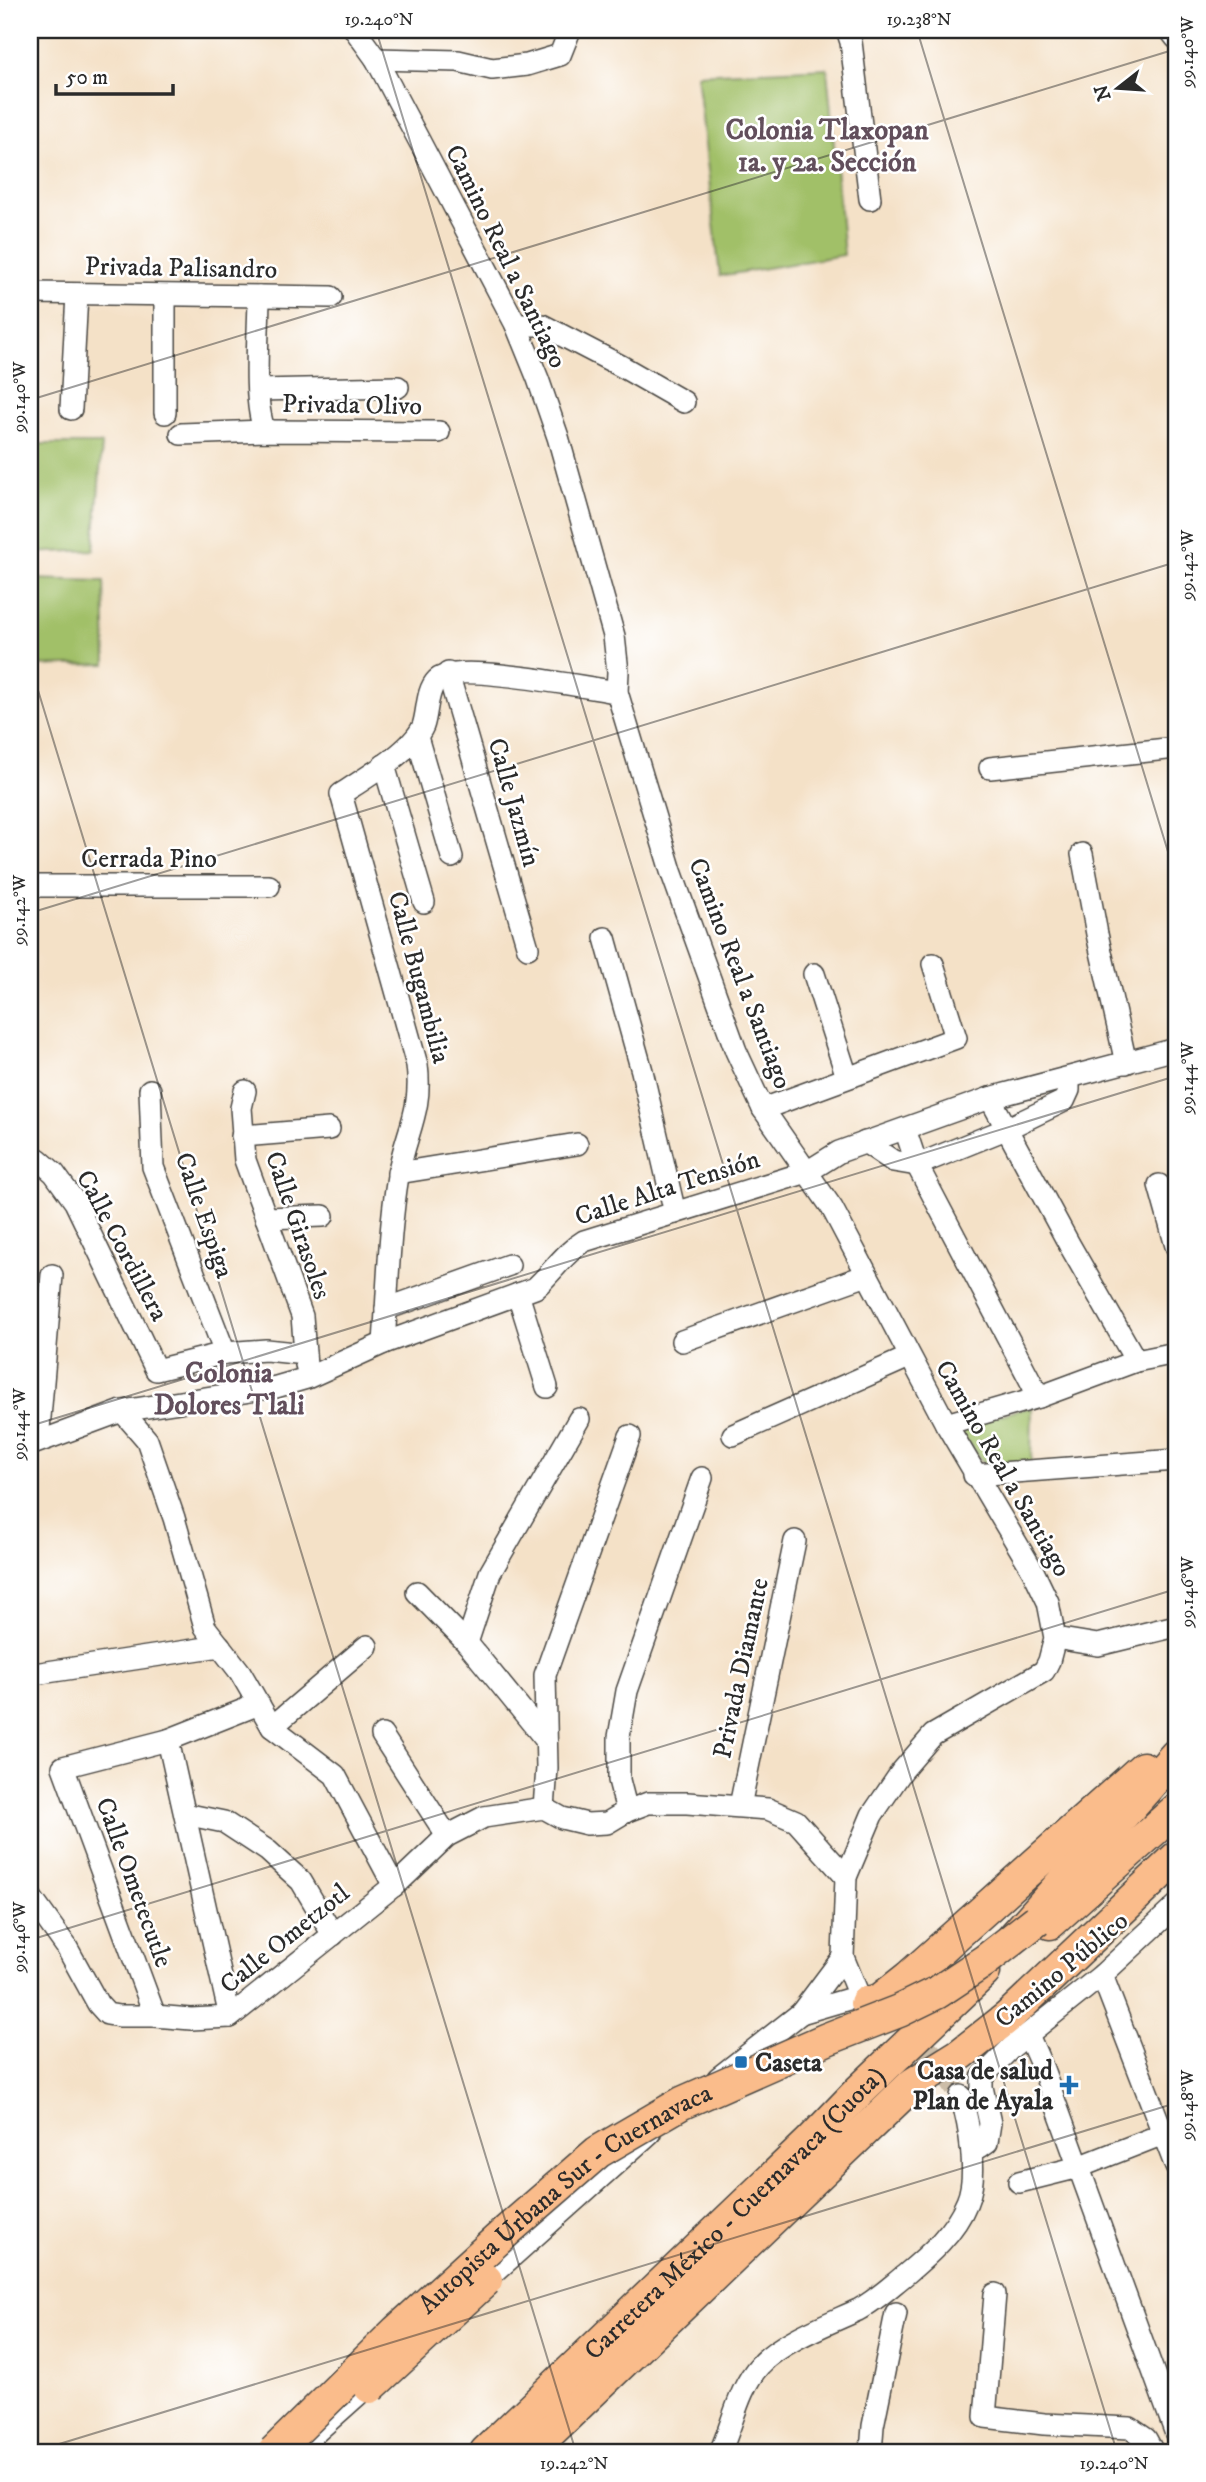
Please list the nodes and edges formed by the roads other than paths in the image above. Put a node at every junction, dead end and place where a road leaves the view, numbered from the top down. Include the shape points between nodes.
1 (570, 30) edge
2 (847, 30) edge
3 (1170, 30) edge
4 (361, 33) edge
5 (1176, 37) edge
6 (376, 60) junction
7 (870, 199) dead end
8 (30, 293) edge
9 (77, 294) junction
10 (165, 296) junction
11 (260, 296) junction
12 (331, 297) dead end
13 (516, 325) junction
14 (398, 387) dead end
15 (258, 390) junction
16 (684, 402) dead end
17 (71, 409) dead end
18 (165, 413) dead end
19 (265, 431) junction
20 (439, 432) dead end
21 (181, 434) dead end
22 (448, 673) junction
23 (617, 692) junction
24 (417, 737) junction
25 (1176, 747) edge
26 (384, 765) junction
27 (990, 768) dead end
28 (1082, 854) dead end
29 (452, 857) dead end
30 (30, 886) edge
31 (269, 886) dead end
32 (424, 902) dead end
33 (605, 938) dead end
34 (528, 947) dead end
35 (933, 964) dead end
36 (814, 974) dead end
37 (1176, 1049) edge
38 (1126, 1063) junction
39 (847, 1077) junction
40 (1069, 1078) junction
41 (150, 1090) dead end
42 (245, 1091) dead end
43 (990, 1098) junction
44 (763, 1109) junction
45 (329, 1129) dead end
46 (905, 1129) junction
47 (1006, 1129) junction
48 (243, 1136) junction
49 (865, 1142) junction
50 (577, 1144) dead end
51 (30, 1158) edge
52 (917, 1165) junction
53 (807, 1172) junction
54 (398, 1173) junction
55 (1158, 1185) dead end
56 (675, 1213) junction
57 (323, 1216) dead end
58 (266, 1218) junction
59 (1173, 1222) edge
60 (1176, 1246) edge
61 (509, 1265) dead end
62 (52, 1275) dead end
63 (867, 1275) junction
64 (518, 1294) junction
65 (386, 1309) junction
66 (681, 1341) dead end
67 (384, 1343) junction
68 (225, 1353) junction
69 (1176, 1353) edge
70 (304, 1354) junction
71 (909, 1357) junction
72 (1136, 1362) junction
73 (307, 1378) junction
74 (547, 1387) dead end
75 (1039, 1397) junction
76 (122, 1411) junction
77 (579, 1419) dead end
78 (946, 1424) junction
79 (733, 1435) dead end
80 (630, 1436) dead end
81 (34, 1443) edge
82 (1176, 1460) edge
83 (974, 1475) junction
84 (702, 1478) dead end
85 (795, 1541) dead end
86 (417, 1592) dead end
87 (1176, 1626) edge
88 (1055, 1638) junction
89 (467, 1643) junction
90 (220, 1646) junction
91 (367, 1646) dead end
92 (34, 1674) dead end
93 (259, 1704) junction
94 (272, 1727) junction
95 (382, 1735) dead end
96 (169, 1740) junction
97 (545, 1740) junction
98 (1176, 1747) edge
99 (1176, 1755) edge
100 (1176, 1801) edge
101 (740, 1806) junction
102 (544, 1808) junction
103 (1176, 1810) edge
104 (627, 1811) junction
105 (185, 1815) junction
106 (446, 1836) junction
107 (1176, 1858) edge
108 (846, 1877) junction
109 (394, 1886) junction
110 (30, 1896) edge
111 (1176, 1906) edge
112 (332, 1935) junction
113 (843, 1957) junction
114 (1102, 1975) junction
115 (943, 1999) junction
116 (865, 2003) junction
117 (801, 2013) junction
118 (155, 2016) junction
119 (230, 2017) junction
120 (1028, 2035) junction
121 (961, 2096) tunnel mouth
122 (1163, 2133) junction
123 (971, 2146) junction
124 (1079, 2167) junction
125 (1176, 2167) edge
126 (1019, 2182) dead end
127 (995, 2294) dead end
128 (896, 2313) dead end
129 (1170, 2397) edge
130 (1176, 2434) edge
131 (728, 2448) edge
132 (274, 2452) edge
133 (294, 2452) edge
134 (300, 2452) edge
135 (486, 2452) edge
136 (529, 2452) edge
137 (871, 2452) edge
138 (1153, 2452) edge

1 - 6 street via 561,55 527,65 492,69 458,61
2 - 7 street
3 - 5 street
4 - 6 street, Camino Real a Santiago
6 - 13 street, Camino Real a Santiago
8 - 9 street, Privada Palisandro
9 - 10 street, Privada Palisandro
9 - 17 street
10 - 11 street, Privada Palisandro
10 - 18 street
11 - 12 street, Privada Palisandro
11 - 15 street, Privada Olivo
13 - 16 street via 542,325
13 - 23 street, Camino Real a Santiago via 558,437 614,636
14 - 15 street, Privada Olivo
15 - 19 street, Privada Olivo
19 - 20 street, Privada Olivo
19 - 21 street, Privada Olivo
22 - 23 street via 517,676
22 - 24 street via 437,679 431,691
22 - 34 street, Calle Jazmín
23 - 44 street, Camino Real a Santiago via 671,872 736,1051
24 - 26 street
24 - 29 street
25 - 27 street
26 - 32 street
26 - 54 street, Calle Bugambilia via 341,794 417,1065 418,1106
28 - 38 street
30 - 31 street, Cerrada Pino
33 - 56 street
35 - 39 street via 956,1038
36 - 39 street
37 - 38 street, Calle Alta Tensión
38 - 40 street, Calle Alta Tensión
39 - 44 street
40 - 43 street, Calle Alta Tensión
40 - 47 street via 1064,1101
41 - 68 street, Calle Espiga via 153,1167
42 - 48 street, Calle Girasoles
43 - 46 street, Calle Alta Tensión
43 - 47 street
44 - 53 street, Camino Real a Santiago
45 - 48 street
46 - 49 street, Calle Alta Tensión
46 - 52 street
47 - 52 street
47 - 72 street
48 - 58 street, Calle Girasoles via 245,1160
49 - 52 street via 893,1161
49 - 53 street, Calle Alta Tensión
50 - 54 street
51 - 68 street, Calle Cordillera via 38,1159 54,1174 75,1202 156,1370
52 - 75 street
53 - 56 street, Calle Alta Tensión
53 - 63 street, Camino Real a Santiago
54 - 65 street, Calle Bugambilia
55 - 59 street
56 - 64 street, Calle Alta Tensión via 583,1241 535,1288
57 - 58 street
58 - 70 street, Calle Girasoles via 302,1317
59 - 60 street
61 - 65 street
62 - 81 street
63 - 66 street
63 - 71 street, Camino Real a Santiago
64 - 67 street, Calle Alta Tensión
64 - 74 street
65 - 67 street, Calle Bugambilia
67 - 73 street, Calle Alta Tensión
68 - 70 street via 266,1350
69 - 72 street
70 - 73 street, Calle Girasoles
71 - 78 street, Camino Real a Santiago
71 - 79 street
72 - 75 street
73 - 76 street, Calle Alta Tensión
75 - 78 street
76 - 81 street, Calle Alta Tensión
76 - 90 street via 147,1440 205,1627
77 - 89 street via 490,1573
78 - 83 street, Camino Real a Santiago
80 - 97 street via 545,1675
82 - 83 street
83 - 88 street, Camino Real a Santiago via 1048,1602
84 - 104 street via 627,1691 619,1737 619,1780
85 - 101 street, Privada Diamante
86 - 89 street
87 - 88 street via 1098,1645
88 - 108 street, Camino Real a Santiago via 1044,1671 933,1735 872,1815
89 - 97 street
90 - 92 street
90 - 93 street
91 - 94 street
93 - 94 street
93 - 96 street
94 - 109 street via 335,1775
95 - 106 street
96 - 105 street
96 - 118 street, Calle Ometecutle via 63,1767
97 - 102 street
98 - 116 highway via 1155,1756 891,1993
99 - 135 highway, Carretera México - Cuernavaca (Cuota) via 986,1970
100 - 115 highway, bridge
101 - 104 street via 648,1803
101 - 108 street via 768,1809 796,1821
102 - 104 street via 587,1824 607,1823
102 - 106 street, Calle Ometzotl via 484,1817
103 - 115 highway via 997,1973
105 - 112 street via 224,1822 268,1852 301,1881
105 - 119 street
106 - 109 street, Calle Ometzotl
107 - 136 highway, Carretera México - Cuernavaca (Cuota) via 1008,2017 913,2084
108 - 113 street, Camino Real a Santiago
109 - 112 street, Calle Ometzotl
110 - 118 street, Calle Ometzotl via 107,2014
111 - 114 street, Camino Público
112 - 119 street, Calle Ometzotl
113 - 116 street
113 - 117 street
114 - 120 street, Camino Público
114 - 122 street
115 - 132 highway, Autopista Urbana Sur - Cuernavaca, bridge via 827,2039 682,2103 598,2152 397,2331
115 - 134 highway, Autopista Urbana Sur - Cuernavaca, bridge via 871,2043 691,2120 608,2168
116 - 117 street
117 - 133 street via 648,2135
118 - 119 street, Calle Ometzotl
120 - 123 street, Camino Público via 982,2078 990,2123 987,2142
120 - 124 street
121 - 123 street
122 - 124 street
122 - 125 street
123 - 131 street via 969,2199 942,2241 870,2302 761,2364 743,2392
124 - 126 street
124 - 129 street
127 - 138 street via 985,2417 1130,2428 1146,2439
128 - 137 street
129 - 130 street

